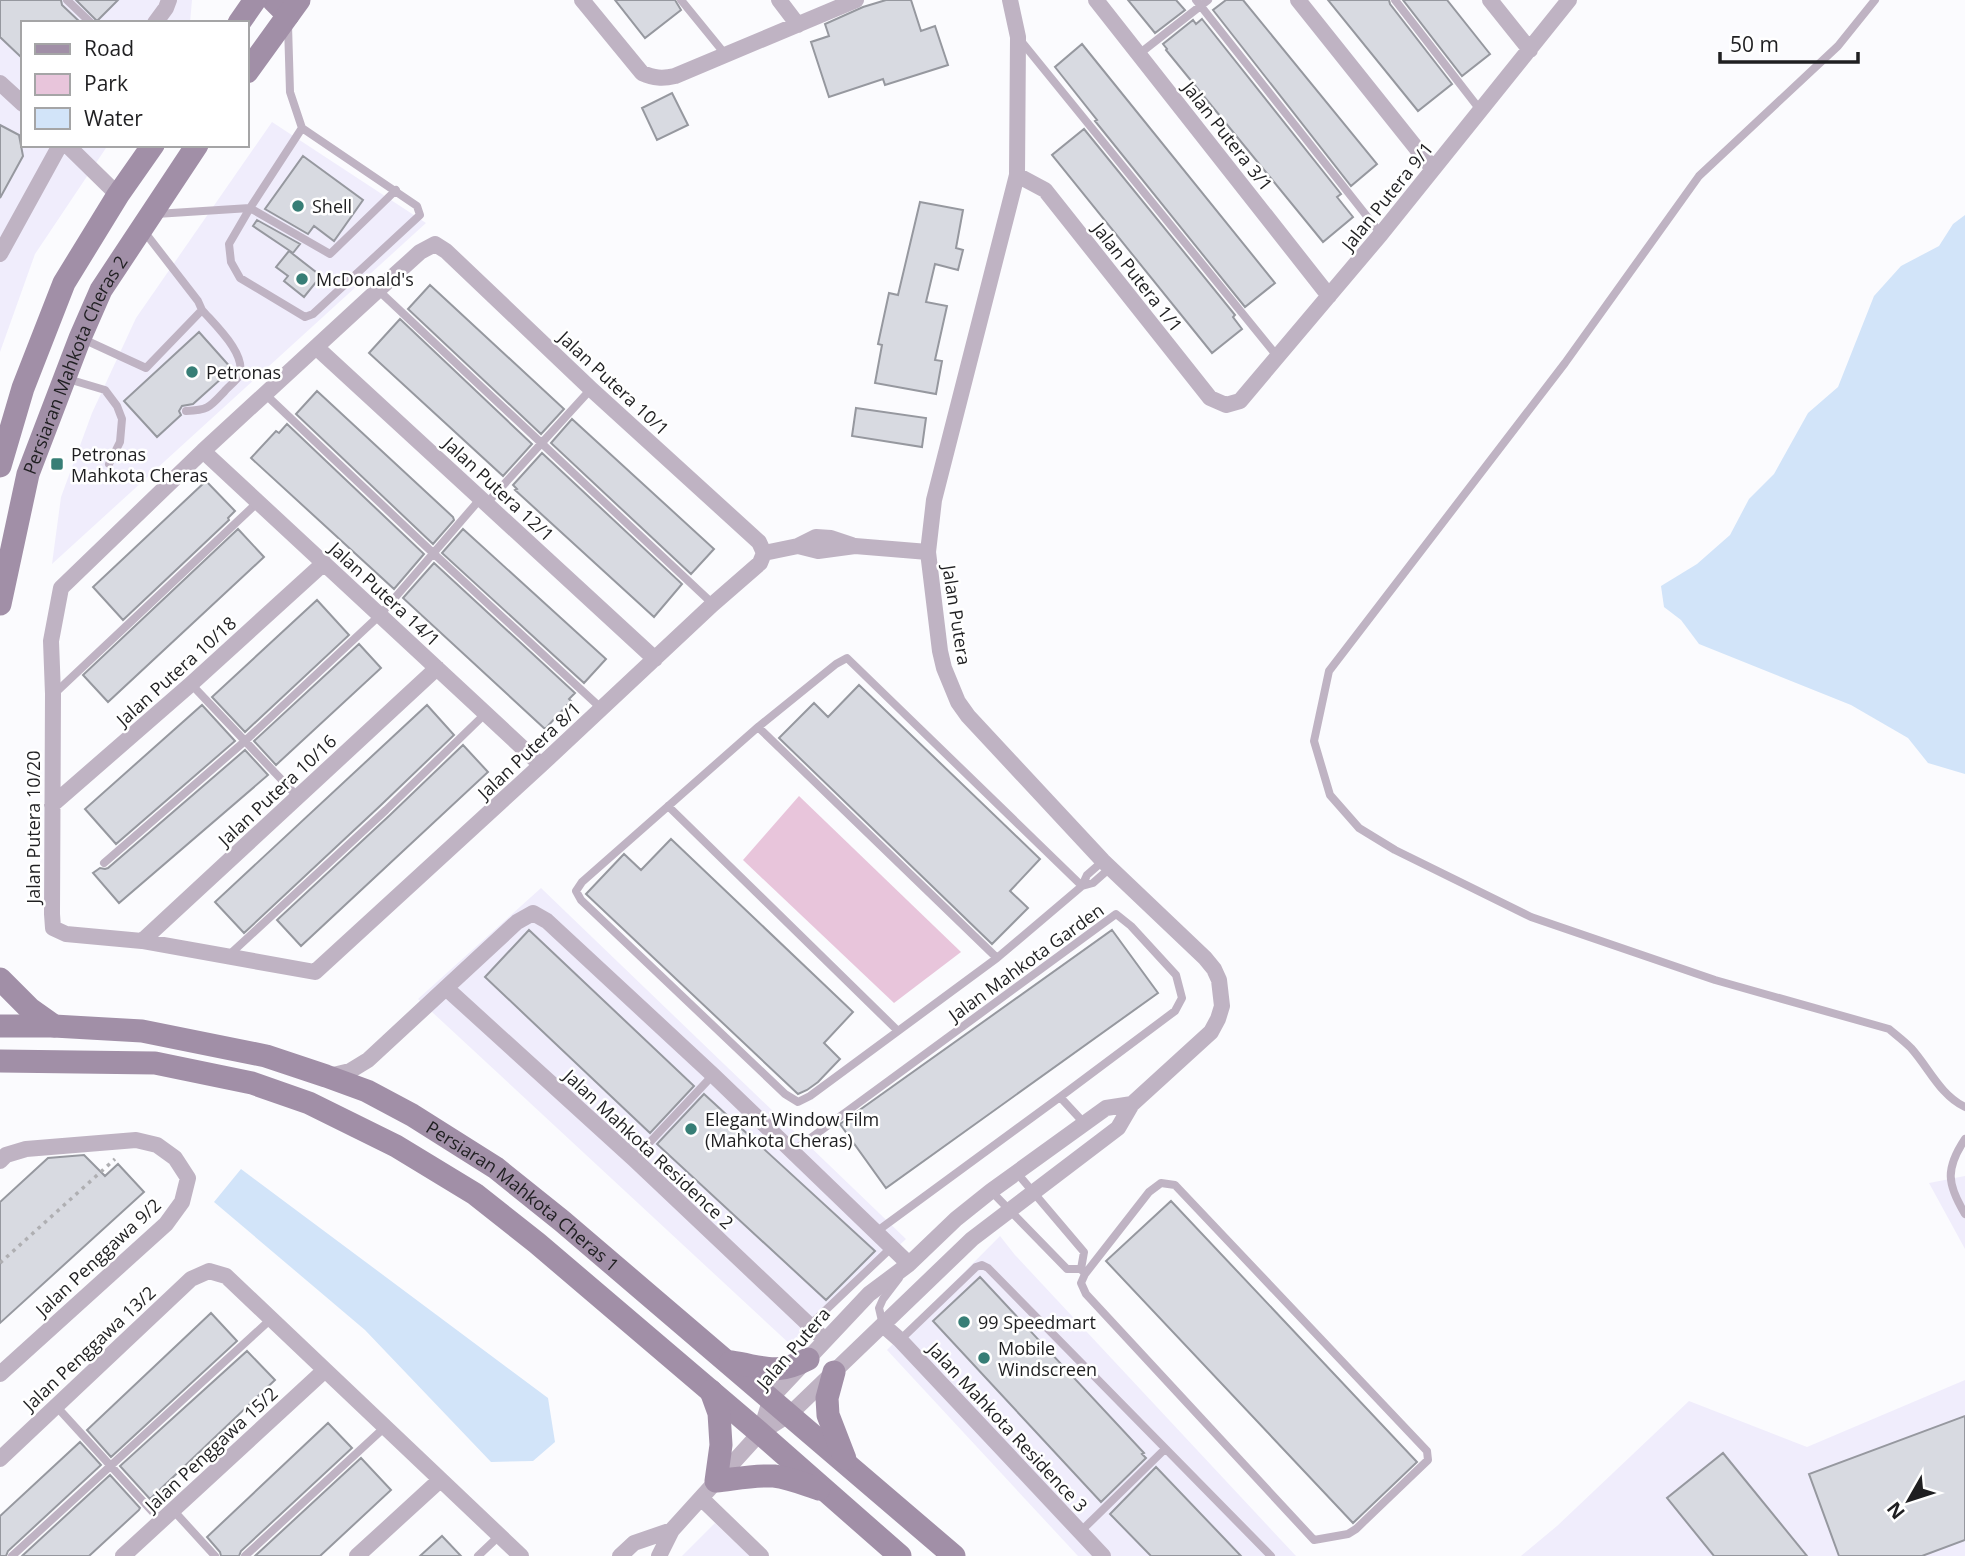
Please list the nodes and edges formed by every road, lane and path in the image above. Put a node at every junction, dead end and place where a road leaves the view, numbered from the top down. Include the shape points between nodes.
1 (67, 0) edge
2 (169, 0) edge
3 (256, 0) edge
4 (582, 0) edge
5 (681, 0) edge
6 (779, 0) edge
7 (856, 0) edge
8 (1010, 0) edge
9 (1096, 0) edge
10 (1298, 0) edge
11 (1395, 0) edge
12 (1490, 0) edge
13 (1569, 0) edge
14 (1875, 0) edge
15 (1202, 2) edge
16 (287, 5) edge
17 (89, 21) edge
18 (156, 21) edge
19 (240, 21) edge
20 (798, 25) junction
21 (1018, 37) junction
22 (1530, 50) junction
23 (724, 54) junction
24 (1139, 54) junction
25 (248, 70) edge
26 (0, 83) edge
27 (21, 102) edge
28 (1481, 111) junction
29 (302, 128) junction
30 (59, 147) edge
31 (70, 147) edge
32 (152, 147) edge
33 (196, 147) edge
34 (1433, 169) junction
35 (1017, 175) junction
36 (397, 190) junction
37 (118, 195) junction
38 (250, 208) junction
39 (146, 221) junction
40 (1381, 234) junction
41 (0, 254) edge
42 (378, 290) junction
43 (1329, 296) junction
44 (202, 310) junction
45 (80, 338) junction
46 (316, 347) junction
47 (1277, 356) junction
48 (65, 378) junction
49 (591, 389) junction
50 (265, 394) junction
51 (1226, 405) joint
52 (186, 411) dead end
53 (542, 442) junction
54 (203, 451) junction
55 (108, 464) dead end
56 (0, 466) edge
57 (483, 501) junction
58 (258, 502) junction
59 (928, 552) junction
60 (433, 553) junction
61 (764, 553) junction
62 (324, 563) junction
63 (0, 604) edge
64 (713, 604) junction
65 (380, 615) junction
66 (655, 659) junction
67 (437, 668) junction
68 (191, 684) junction
69 (53, 694) junction
70 (602, 709) junction
71 (486, 713) junction
72 (758, 727) junction
73 (245, 741) junction
74 (541, 765) junction
75 (298, 797) junction
76 (52, 805) junction
77 (668, 806) junction
78 (104, 863) dead end
79 (1106, 865) junction
80 (1082, 886) junction
81 (142, 941) junction
82 (228, 956) junction
83 (997, 958) junction
84 (315, 972) joint
85 (0, 979) edge
86 (446, 988) junction
87 (0, 1026) edge
88 (54, 1026) junction
89 (898, 1031) junction
90 (0, 1061) edge
91 (713, 1075) junction
92 (326, 1076) junction
93 (1060, 1097) junction
94 (1132, 1104) junction
95 (1965, 1107) edge
96 (1085, 1124) junction
97 (1965, 1139) edge
98 (136, 1140) junction
99 (793, 1151) junction
100 (634, 1159) junction
101 (0, 1161) edge
102 (1017, 1173) junction
103 (992, 1191) junction
104 (1034, 1193) junction
105 (1010, 1210) junction
106 (1965, 1214) edge
107 (876, 1231) junction
108 (892, 1247) junction
109 (0, 1263) edge
110 (909, 1264) junction
111 (1083, 1271) junction
112 (271, 1319) junction
113 (810, 1325) junction
114 (883, 1325) junction
115 (825, 1340) junction
116 (901, 1340) junction
117 (808, 1359) junction
118 (728, 1362) junction
119 (325, 1370) junction
120 (1, 1371) edge
121 (834, 1372) junction
122 (710, 1390) junction
123 (771, 1398) junction
124 (56, 1406) junction
125 (790, 1414) junction
126 (385, 1427) junction
127 (760, 1433) junction
128 (1165, 1449) junction
129 (0, 1460) edge
130 (847, 1463) junction
131 (111, 1465) junction
132 (440, 1480) junction
133 (716, 1481) junction
134 (828, 1493) junction
135 (701, 1498) junction
136 (167, 1515) junction
137 (672, 1530) junction
138 (1080, 1532) junction
139 (499, 1536) junction
140 (12, 1556) edge
141 (122, 1556) edge
142 (215, 1556) edge
143 (245, 1556) edge
144 (357, 1556) edge
145 (478, 1556) edge
146 (521, 1556) edge
147 (620, 1556) edge
148 (659, 1556) edge
149 (761, 1556) edge
150 (900, 1556) edge
151 (954, 1556) edge
152 (1102, 1556) edge
153 (1271, 1556) edge

1 - 17 lane
2 - 18 street
3 - 19 main road
4 - 23 street via 642,73 651,77 675,76
5 - 23 lane
6 - 20 street
7 - 20 street
8 - 21 street, Jalan Putera
9 - 24 street, Jalan Putera 3/1
10 - 34 street
11 - 28 lane
12 - 22 street
13 - 22 street, Jalan Putera 9/1
14 - 95 lane via 1838,46 1699,176 1565,363 1329,671 1314,741 1330,795 1359,828 1395,850 1531,917 1714,980 1889,1029
15 - 24 lane
15 - 40 lane
16 - 25 main road
16 - 29 lane via 290,92
20 - 23 street
21 - 35 street, Jalan Putera
21 - 47 lane
22 - 28 street, Jalan Putera 9/1
24 - 43 street, Jalan Putera 3/1
26 - 27 street
28 - 34 street, Jalan Putera 9/1
29 - 36 lane
29 - 38 lane
30 - 41 street
31 - 37 street
32 - 37 main road, Persiaran Mahkota Cheras 2
33 - 39 main road, Persiaran Mahkota Cheras 2
34 - 40 street, Jalan Putera 9/1
35 - 51 street, Jalan Putera 1/1 via 1045,190 1209,398
35 - 59 street, Jalan Putera via 934,500
36 - 38 lane via 330,254
36 - 38 lane via 417,206 420,215 305,317 240,278 231,262 229,244
37 - 56 main road, Persiaran Mahkota Cheras 2 via 64,283 23,388
38 - 39 lane
39 - 44 lane
39 - 45 main road, Persiaran Mahkota Cheras 2 via 101,290
40 - 43 street, Jalan Putera 9/1
42 - 46 street
42 - 49 street, Jalan Putera 10/1 via 435,244
42 - 53 lane
43 - 47 street, Jalan Putera 9/1
44 - 45 lane via 149,372
44 - 52 lane via 236,350 241,362 239,376 203,410
45 - 48 main road, Persiaran Mahkota Cheras 2
46 - 50 street
46 - 57 street, Jalan Putera 12/1
47 - 51 street, Jalan Putera 9/1 via 1240,401
48 - 55 lane via 106,390 117,406 122,419 120,442
48 - 63 main road, Persiaran Mahkota Cheras 2 via 28,474
49 - 53 lane
49 - 61 street, Jalan Putera 10/1 via 760,542
50 - 54 street
50 - 60 lane
53 - 57 lane
53 - 64 lane
54 - 58 street, Jalan Putera 14/1
54 - 69 street, Jalan Putera 10/20 via 61,588 51,641
57 - 60 lane
57 - 66 street, Jalan Putera 12/1
58 - 62 street, Jalan Putera 14/1
58 - 69 lane
59 - 61 street via 855,546 818,551 798,545
59 - 79 street, Jalan Putera via 940,651 958,702
60 - 65 lane
60 - 70 lane
61 - 64 street, Jalan Putera 8/1 via 760,563
62 - 65 street, Jalan Putera 14/1
62 - 68 street, Jalan Putera 10/18
64 - 66 street, Jalan Putera 8/1
65 - 67 street, Jalan Putera 14/1
65 - 73 lane
66 - 70 street, Jalan Putera 8/1
67 - 71 street, Jalan Putera 14/1
67 - 75 street, Jalan Putera 10/16
68 - 73 lane
68 - 76 street, Jalan Putera 10/18
69 - 76 street, Jalan Putera 10/20
70 - 74 street, Jalan Putera 8/1
71 - 74 street, Jalan Putera 14/1
71 - 82 lane
72 - 77 lane
72 - 80 lane via 847,658
72 - 83 lane
73 - 75 lane
73 - 78 lane
74 - 84 street, Jalan Putera 8/1
75 - 81 street, Jalan Putera 10/16
76 - 81 street, Jalan Putera 10/20 via 53,928
77 - 89 lane
77 - 89 lane via 582,883 576,891 581,900 797,1102
79 - 80 lane via 1087,875
79 - 94 street, Jalan Putera via 1205,958 1219,980 1221,993 1222,1006 1211,1032
80 - 83 lane
81 - 82 street, Jalan Putera 10/20
82 - 84 street, Jalan Putera 10/20
83 - 89 lane
85 - 88 main road
86 - 91 street via 517,922 533,913
86 - 92 street via 368,1060 350,1071
86 - 100 street, Jalan Mahkota Residence 2
87 - 88 main road, Persiaran Mahkota Cheras 1
88 - 92 main road, Persiaran Mahkota Cheras 1 via 142,1031 266,1056
90 - 122 main road, Persiaran Mahkota Cheras 1 via 155,1063 252,1083 309,1103 396,1146 475,1194
91 - 99 street
91 - 100 lane
92 - 118 main road, Persiaran Mahkota Cheras 1 via 412,1115 496,1168
93 - 96 lane
93 - 99 lane, Jalan Mahkota Garden via 1175,1011 1182,998 1176,975 1116,914
93 - 107 lane, Jalan Mahkota Garden
94 - 96 street, Jalan Putera via 1106,1108
94 - 104 street, Jalan Putera via 1118,1128
96 - 102 street, Jalan Putera
97 - 106 lane via 1950,1168 1954,1195
98 - 101 street via 26,1149
98 - 109 path
98 - 120 street, Jalan Penggawa 9/2 via 157,1145 175,1158 188,1178 182,1202 166,1224
99 - 107 street
100 - 113 street, Jalan Mahkota Residence 2
102 - 103 street, Jalan Putera
102 - 104 lane
103 - 105 lane
103 - 110 street, Jalan Putera
104 - 105 street, Jalan Putera
104 - 111 lane via 1084,1252
105 - 111 lane via 1068,1269
105 - 114 street, Jalan Putera
107 - 108 street
108 - 110 street
108 - 113 lane
110 - 114 lane via 879,1308
110 - 115 street, Jalan Putera via 869,1294
111 - 111 lane via 1149,1192 1161,1183 1175,1185 1427,1451 1428,1460 1348,1535 1314,1540 1086,1294 1081,1283
112 - 119 street
112 - 124 street, Jalan Penggawa 13/2 via 226,1276 209,1271 191,1279
112 - 131 lane
113 - 115 street, Jalan Mahkota Residence 2
114 - 116 street, Jalan Mahkota Residence 3
114 - 121 street, Jalan Putera
115 - 117 street, Jalan Putera
116 - 128 lane via 982,1265
116 - 138 street, Jalan Mahkota Residence 3
117 - 118 main road via 778,1370
117 - 123 street, Jalan Putera
118 - 123 main road, Persiaran Mahkota Cheras 1
119 - 126 street
119 - 136 street, Jalan Penggawa 15/2
121 - 125 street, Jalan Putera
121 - 130 main road via 828,1415
122 - 127 main road, Persiaran Mahkota Cheras 1
122 - 133 main road via 719,1413
123 - 125 main road, Persiaran Mahkota Cheras 1
123 - 127 street, Jalan Putera
124 - 129 street, Jalan Penggawa 13/2
124 - 131 lane
125 - 127 street, Jalan Putera
125 - 130 main road, Persiaran Mahkota Cheras 1
126 - 132 street
126 - 143 lane
127 - 133 street
127 - 134 main road, Persiaran Mahkota Cheras 1
128 - 138 lane
128 - 153 lane
130 - 151 main road, Persiaran Mahkota Cheras 1
131 - 136 lane
131 - 140 lane
132 - 139 street
132 - 144 street
133 - 134 main road via 774,1476
133 - 135 street
134 - 150 main road, Persiaran Mahkota Cheras 1
135 - 137 street
135 - 149 street
136 - 141 street, Jalan Penggawa 15/2
136 - 142 lane
137 - 147 street via 634,1543
137 - 148 street
138 - 152 street, Jalan Mahkota Residence 3
139 - 145 lane
139 - 146 street

